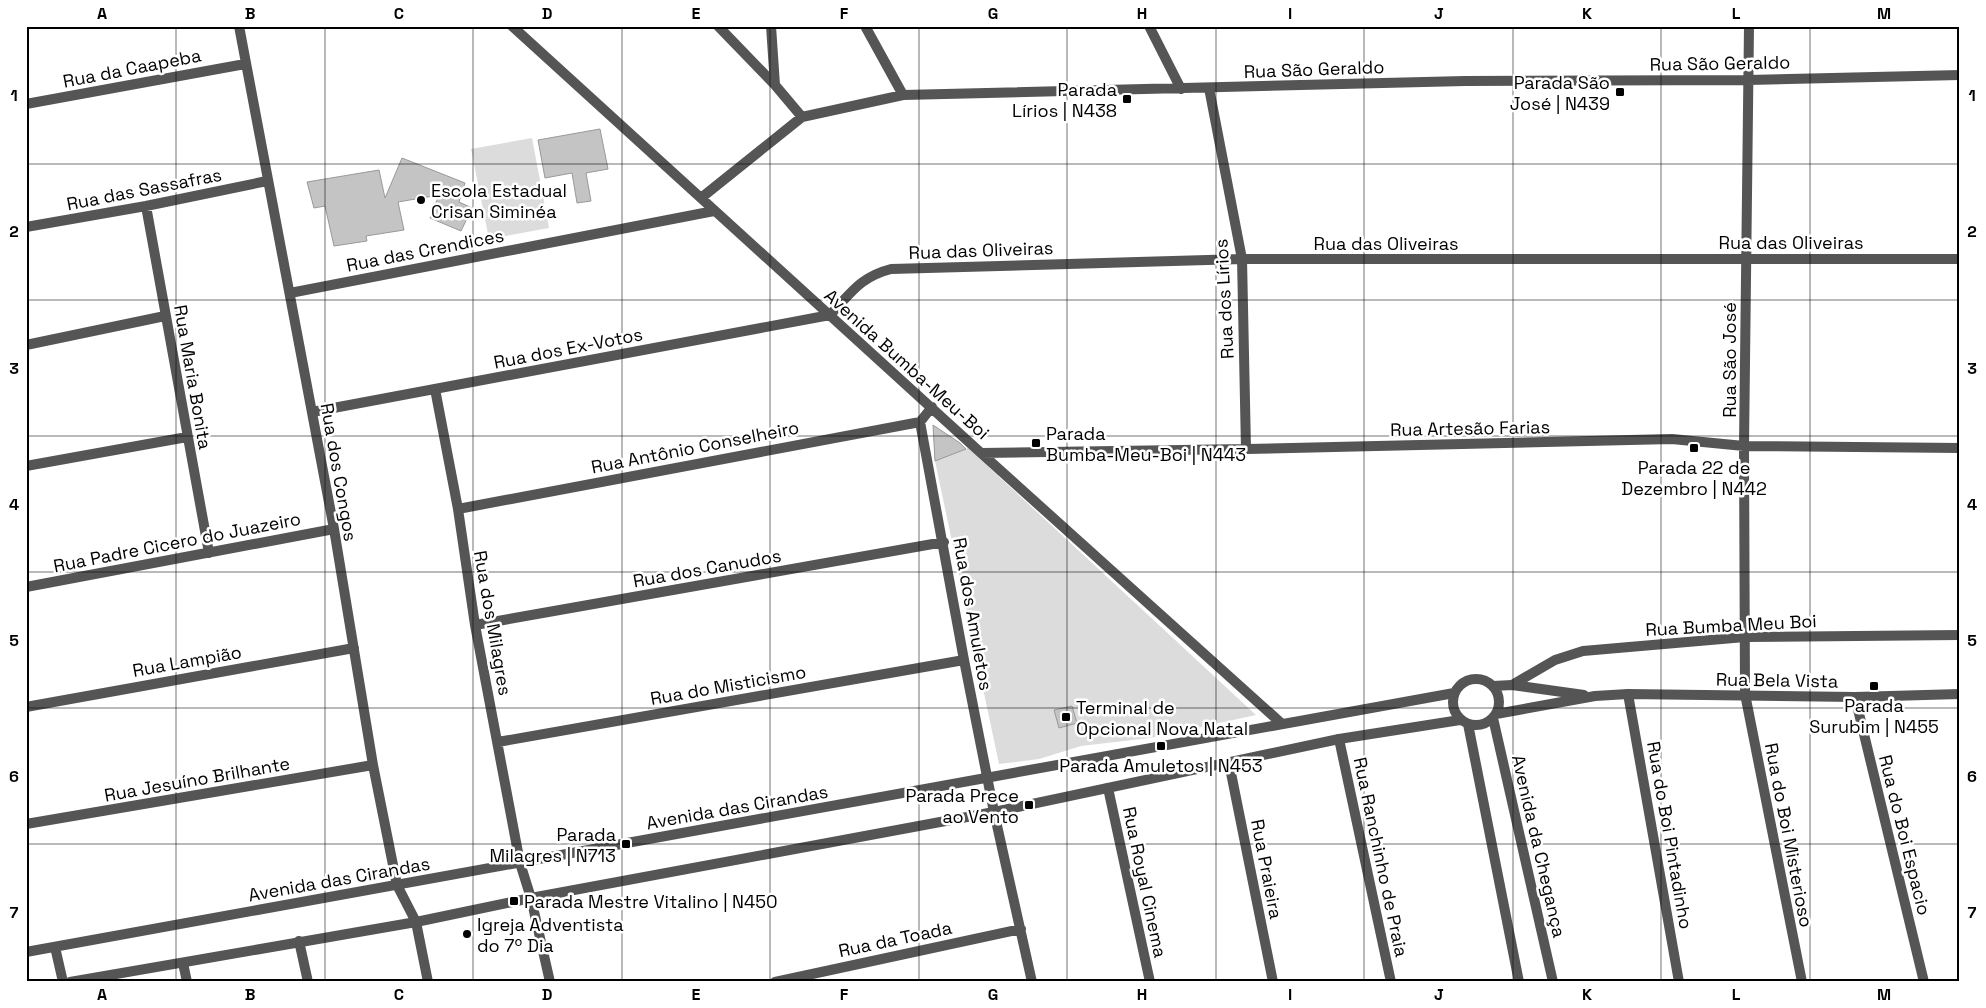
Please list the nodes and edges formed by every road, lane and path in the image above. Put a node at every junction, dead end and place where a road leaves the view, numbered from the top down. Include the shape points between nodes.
1 (239, 26) edge
2 (512, 26) edge
3 (718, 26) edge
4 (771, 26) edge
5 (865, 26) edge
6 (1149, 26) edge
7 (1749, 26) edge
8 (245, 64) junction
9 (1960, 75) edge
10 (1748, 80) junction
11 (775, 85) junction
12 (1209, 88) junction
13 (1181, 89) junction
14 (903, 95) junction
15 (26, 104) edge
16 (802, 117) junction
17 (267, 181) junction
18 (701, 198) junction
19 (146, 206) junction
20 (714, 211) junction
21 (26, 227) edge
22 (1746, 258) junction
23 (1242, 259) junction
24 (1960, 259) edge
25 (290, 293) junction
26 (830, 315) junction
27 (165, 316) junction
28 (26, 345) edge
29 (435, 389) junction
30 (932, 407) junction
31 (312, 412) junction
32 (920, 422) junction
33 (187, 437) junction
34 (1744, 446) junction
35 (1960, 448) edge
36 (1246, 450) junction
37 (980, 453) junction
38 (26, 466) edge
39 (458, 509) junction
40 (334, 529) junction
41 (944, 542) junction
42 (209, 553) junction
43 (26, 587) edge
44 (475, 625) junction
45 (1960, 635) edge
46 (1744, 637) junction
47 (354, 648) junction
48 (964, 660) junction
49 (1512, 685) junction
50 (1493, 686) junction
51 (1454, 693) junction
52 (1628, 694) junction
53 (1745, 694) junction
54 (1960, 694) edge
55 (1594, 696) junction
56 (1855, 697) junction
57 (26, 707) edge
58 (1495, 716) junction
59 (1464, 722) junction
60 (1281, 723) junction
61 (1339, 739) junction
62 (498, 742) junction
63 (1229, 763) junction
64 (373, 765) junction
65 (988, 779) junction
66 (1108, 788) junction
67 (994, 812) junction
68 (26, 824) edge
69 (520, 863) junction
70 (397, 885) junction
71 (531, 898) junction
72 (416, 922) junction
73 (1021, 929) junction
74 (299, 941) junction
75 (54, 947) junction
76 (26, 952) edge
77 (183, 963) junction
78 (63, 982) edge
79 (70, 982) edge
80 (187, 982) edge
81 (308, 982) edge
82 (428, 982) edge
83 (550, 982) edge
84 (775, 982) edge
85 (1032, 982) edge
86 (1150, 982) edge
87 (1273, 982) edge
88 (1391, 982) edge
89 (1519, 982) edge
90 (1553, 982) edge
91 (1680, 982) edge
92 (1802, 982) edge
93 (1924, 982) edge

1 - 8 street, Rua dos Congos
2 - 18 street, Avenida Bumba-Meu-Boi
3 - 11 street
4 - 11 street
5 - 14 street
6 - 13 street
7 - 10 street, Rua São José
8 - 15 street, Rua da Caapeba
8 - 17 street, Rua dos Congos
9 - 10 street, Rua São Geraldo
10 - 12 street, Rua São Geraldo via 1465,81
10 - 22 street, Rua São José
11 - 16 street
12 - 13 street, Rua São Geraldo
12 - 23 street, Rua dos Lírios
13 - 14 street, Rua São Geraldo
14 - 16 street, Rua São Geraldo
16 - 18 street, Rua São Geraldo
17 - 19 street, Rua das Sassafras
17 - 25 street, Rua dos Congos
18 - 20 street, Avenida Bumba-Meu-Boi
19 - 21 street, Rua das Sassafras
19 - 27 street, Rua Maria Bonita
20 - 25 street, Rua das Crendices
20 - 26 street, Avenida Bumba-Meu-Boi
22 - 23 street, Rua das Oliveiras
22 - 24 street, Rua das Oliveiras
22 - 34 street, Rua São José
23 - 26 street, Rua das Oliveiras via 891,269 874,273 862,281
23 - 36 street, Rua dos Lírios
25 - 31 street, Rua dos Congos
26 - 29 street, Rua dos Ex-Votos
26 - 30 street, Avenida Bumba-Meu-Boi
27 - 28 street
27 - 33 street, Rua Maria Bonita
29 - 31 street, Rua dos Ex-Votos
29 - 39 street, Rua dos Milagres
30 - 32 street
30 - 37 street, Avenida Bumba-Meu-Boi
31 - 40 street, Rua dos Congos
32 - 39 street, Rua Antônio Conselheiro
32 - 41 street, Rua dos Amuletos
33 - 38 street
33 - 42 street, Rua Maria Bonita
34 - 35 street, Rua Artesão Farias
34 - 36 street, Rua Artesão Farias via 1672,439
34 - 46 street, Rua São José
36 - 37 street, Rua Artesão Farias
37 - 60 street, Avenida Bumba-Meu-Boi
39 - 44 street, Rua dos Milagres
40 - 42 street, Rua Padre Cicero do Juazeiro
40 - 47 street, Rua dos Congos
41 - 44 street, Rua dos Canudos
41 - 48 street, Rua dos Amuletos
42 - 43 street, Rua Padre Cicero do Juazeiro
44 - 62 street, Rua dos Milagres
45 - 46 street, Rua Bumba Meu Boi
46 - 49 street, Rua Bumba Meu Boi via 1583,651 1555,660
46 - 53 street, Rua São José
47 - 57 street, Rua Lampião
47 - 64 street, Rua dos Congos
48 - 62 street, Rua do Misticismo
48 - 65 street, Rua dos Amuletos
49 - 50 street
49 - 55 street
50 - 51 street via 1482,679 1472,679 1464,682
50 - 58 street via 1499,699
51 - 59 street via 1452,706
51 - 60 street, Avenida das Cirandas
52 - 53 street, Rua Bela Vista
52 - 55 street, Rua Bela Vista
52 - 91 street, Rua do Boi Pintadinho
53 - 56 street, Rua Bela Vista
53 - 92 street, Rua do Boi Misterioso
54 - 56 street, Rua Bela Vista
55 - 58 street
56 - 93 street, Rua do Boi Espacio
58 - 59 street via 1479,726
58 - 90 street, Avenida da Chegança
59 - 61 street
59 - 89 street
60 - 65 street, Avenida das Cirandas
61 - 63 street
61 - 88 street, Rua Ranchinho de Praia
62 - 69 street, Rua dos Milagres
63 - 66 street
63 - 87 street, Rua Praieira
64 - 68 street, Rua Jesuíno Brilhante
64 - 70 street, Rua dos Congos
65 - 67 street, Rua dos Amuletos
65 - 69 street, Avenida das Cirandas
66 - 67 street
66 - 86 street, Rua Royal Cinema
67 - 71 street
67 - 73 street, Rua dos Amuletos
69 - 70 street, Avenida das Cirandas
69 - 71 street, Rua dos Milagres
70 - 72 street, Rua dos Congos
70 - 75 street, Avenida das Cirandas
71 - 72 street
71 - 83 street, Rua dos Milagres
72 - 74 street
72 - 82 street, Rua dos Congos
73 - 84 street, Rua da Toada
73 - 85 street, Rua dos Amuletos
74 - 77 street
74 - 81 street
75 - 76 street, Avenida das Cirandas
75 - 78 street
77 - 79 street
77 - 80 street

